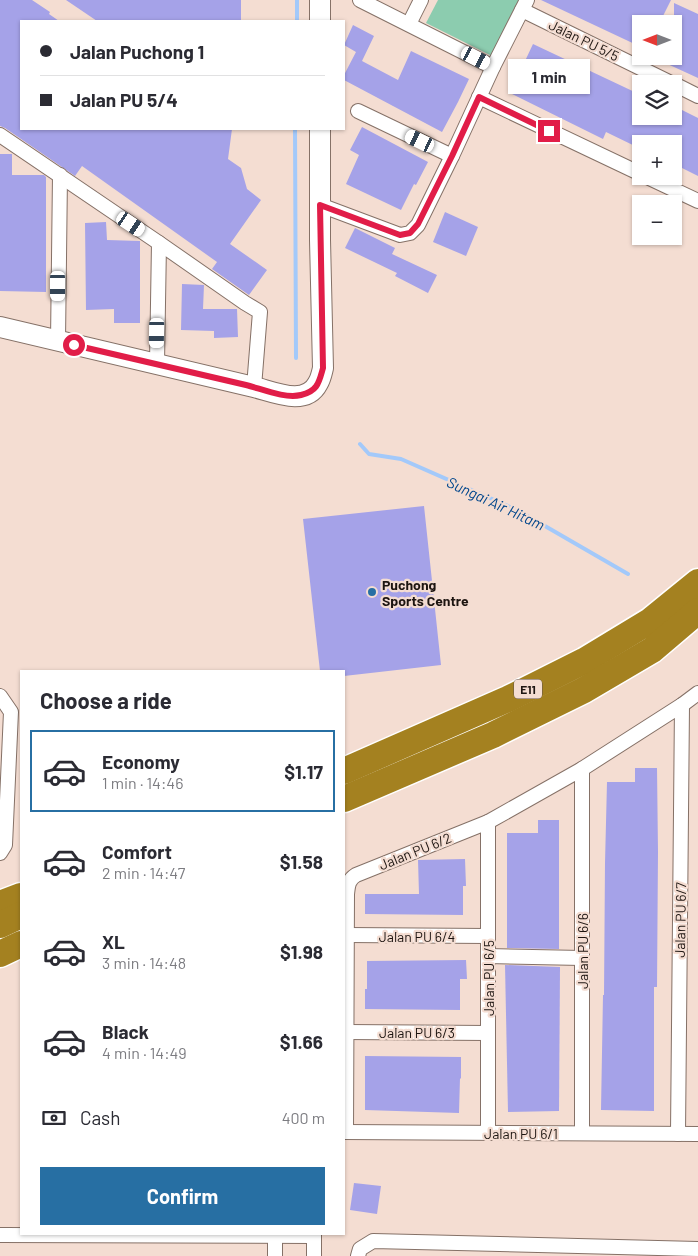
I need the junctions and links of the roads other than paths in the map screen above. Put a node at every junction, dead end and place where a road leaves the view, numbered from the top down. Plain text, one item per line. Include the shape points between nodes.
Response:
1 (320, 0) edge
2 (360, 0) edge
3 (421, 0) edge
4 (525, 5) edge
5 (320, 20) edge
6 (409, 24) junction
7 (493, 67) junction
8 (656, 75) edge
9 (682, 88) edge
10 (698, 96) edge
11 (479, 97) junction
12 (358, 111) dead end
13 (320, 130) edge
14 (0, 135) edge
15 (452, 156) junction
16 (632, 170) edge
17 (60, 175) junction
18 (664, 185) edge
19 (698, 201) edge
20 (320, 205) junction
21 (160, 243) junction
22 (0, 327) edge
23 (58, 341) junction
24 (156, 364) junction
25 (254, 387) junction
26 (698, 582) edge
27 (698, 611) edge
28 (686, 627) edge
29 (698, 693) edge
30 (0, 696) edge
31 (682, 705) junction
32 (582, 769) junction
33 (345, 771) edge
34 (345, 799) edge
35 (488, 822) junction
36 (1, 852) edge
37 (20, 896) edge
38 (0, 904) edge
39 (20, 915) edge
40 (0, 925) edge
41 (347, 935) junction
42 (488, 936) junction
43 (20, 944) edge
44 (0, 954) edge
45 (488, 956) junction
46 (582, 958) junction
47 (346, 1032) junction
48 (488, 1033) junction
49 (345, 1132) edge
50 (488, 1133) junction
51 (582, 1133) junction
52 (678, 1134) junction
53 (698, 1134) edge
54 (0, 1235) edge
55 (314, 1235) edge
56 (275, 1237) junction
57 (549, 1250) edge
58 (692, 1251) edge
59 (275, 1256) edge
60 (314, 1256) edge
61 (358, 1256) edge

1 - 5 street
2 - 6 street
3 - 6 street
4 - 7 street
4 - 8 street, Jalan PU 5/5
6 - 7 street
7 - 11 street
9 - 10 street, Jalan PU 5/5
11 - 15 street
11 - 16 street
12 - 15 street
13 - 20 street
14 - 17 street
15 - 20 street via 418,224 410,233 400,235
17 - 21 street
17 - 23 street
18 - 19 street
20 - 25 street via 323,368 319,382 312,391 300,396
21 - 24 street
21 - 25 street via 260,312
22 - 23 street
23 - 24 street
24 - 25 street
26 - 33 highway, E11 via 650,621 584,661 508,699
27 - 28 highway, E11
28 - 34 highway, E11 via 584,690 493,735
29 - 31 street, Jalan PU 6/2
30 - 36 street via 11,712 5,845
31 - 32 street, Jalan PU 6/2
31 - 52 street, Jalan PU 6/7
32 - 35 street, Jalan PU 6/2
32 - 46 street, Jalan PU 6/6
35 - 41 street, Jalan PU 6/2 via 352,877 348,887
35 - 42 street, Jalan PU 6/5
37 - 38 highway
39 - 40 highway
41 - 42 street, Jalan PU 6/4
41 - 47 street, Jalan PU 6/2
42 - 45 street, Jalan PU 6/5
43 - 44 highway
45 - 46 street
45 - 48 street, Jalan PU 6/5
46 - 51 street, Jalan PU 6/6
47 - 48 street, Jalan PU 6/3
47 - 49 street, Jalan PU 6/2
48 - 50 street, Jalan PU 6/5
49 - 50 street, Jalan PU 6/1
50 - 51 street, Jalan PU 6/1
51 - 52 street, Jalan PU 6/1
52 - 53 street, Jalan PU 6/1
54 - 56 street
55 - 56 street
55 - 60 street
56 - 59 street
57 - 58 street
57 - 61 street via 373,1240 360,1249

